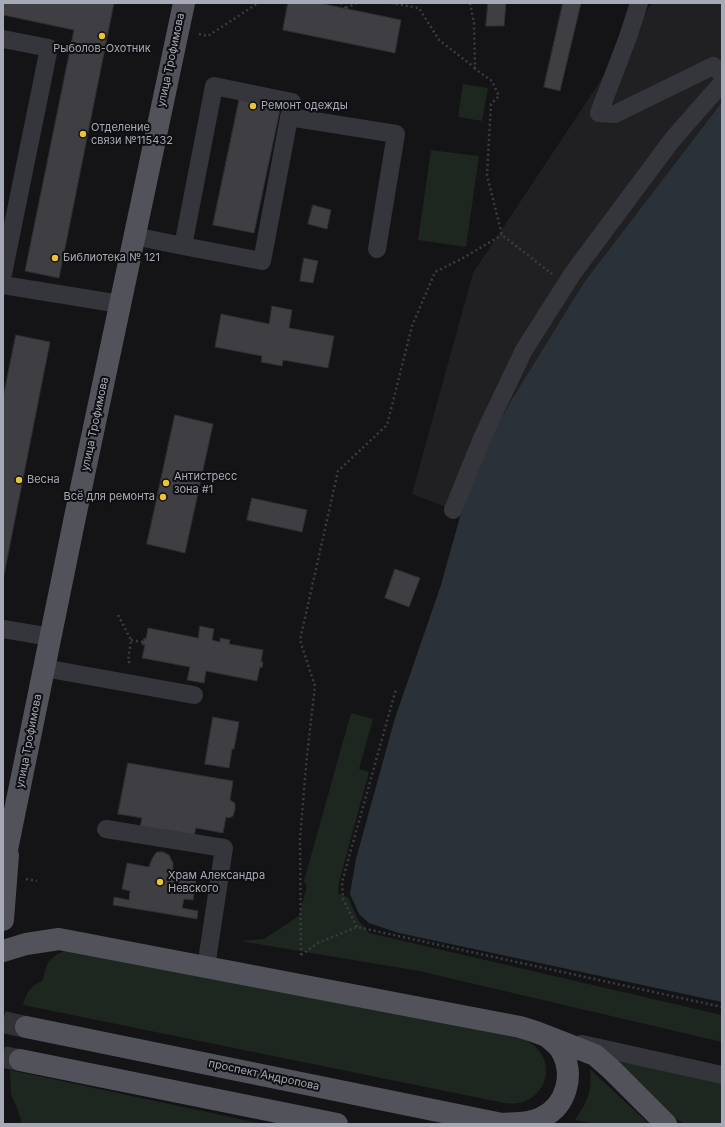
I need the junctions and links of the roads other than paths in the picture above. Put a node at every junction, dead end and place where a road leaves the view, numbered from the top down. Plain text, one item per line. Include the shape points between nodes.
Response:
1 (184, 3) edge
2 (639, 3) edge
3 (3, 39) edge
4 (722, 74) edge
5 (722, 83) edge
6 (289, 117) junction
7 (134, 236) junction
8 (183, 246) junction
9 (377, 249) dead end
10 (3, 274) edge
11 (3, 285) edge
12 (120, 304) junction
13 (453, 510) dead end
14 (3, 629) edge
15 (51, 637) junction
16 (44, 668) junction
17 (194, 695) dead end
18 (106, 829) dead end
19 (9, 846) junction
20 (3, 869) edge
21 (3, 920) edge
22 (3, 951) edge
23 (206, 967) junction
24 (26, 1027) tunnel mouth
25 (548, 1037) junction
26 (20, 1060) tunnel mouth
27 (722, 1075) edge
28 (337, 1124) edge
29 (502, 1124) edge
30 (666, 1124) edge

1 - 7 main road, улица Трофимова
2 - 4 street via 599,113 615,114 713,66
3 - 10 street via 49,48
5 - 13 street via 672,140 565,284 524,350 483,436
6 - 8 street via 262,261
6 - 8 street via 292,102 214,86
6 - 9 street via 396,134
7 - 8 street
7 - 12 main road, улица Трофимова
11 - 12 street
12 - 15 main road, улица Трофимова
14 - 15 street
15 - 16 main road, улица Трофимова
16 - 17 street
16 - 19 main road, улица Трофимова
18 - 23 street via 224,848
19 - 20 main road, улица Трофимова
19 - 21 main road, улица Трофимова
22 - 23 main road via 26,944 60,939
23 - 25 main road via 520,1027
24 - 29 main road, проспект Андропова
25 - 27 street
25 - 29 main road, проспект Андропова via 561,1048 568,1066 563,1099 554,1111 540,1119
25 - 30 main road via 595,1055
26 - 28 main road

